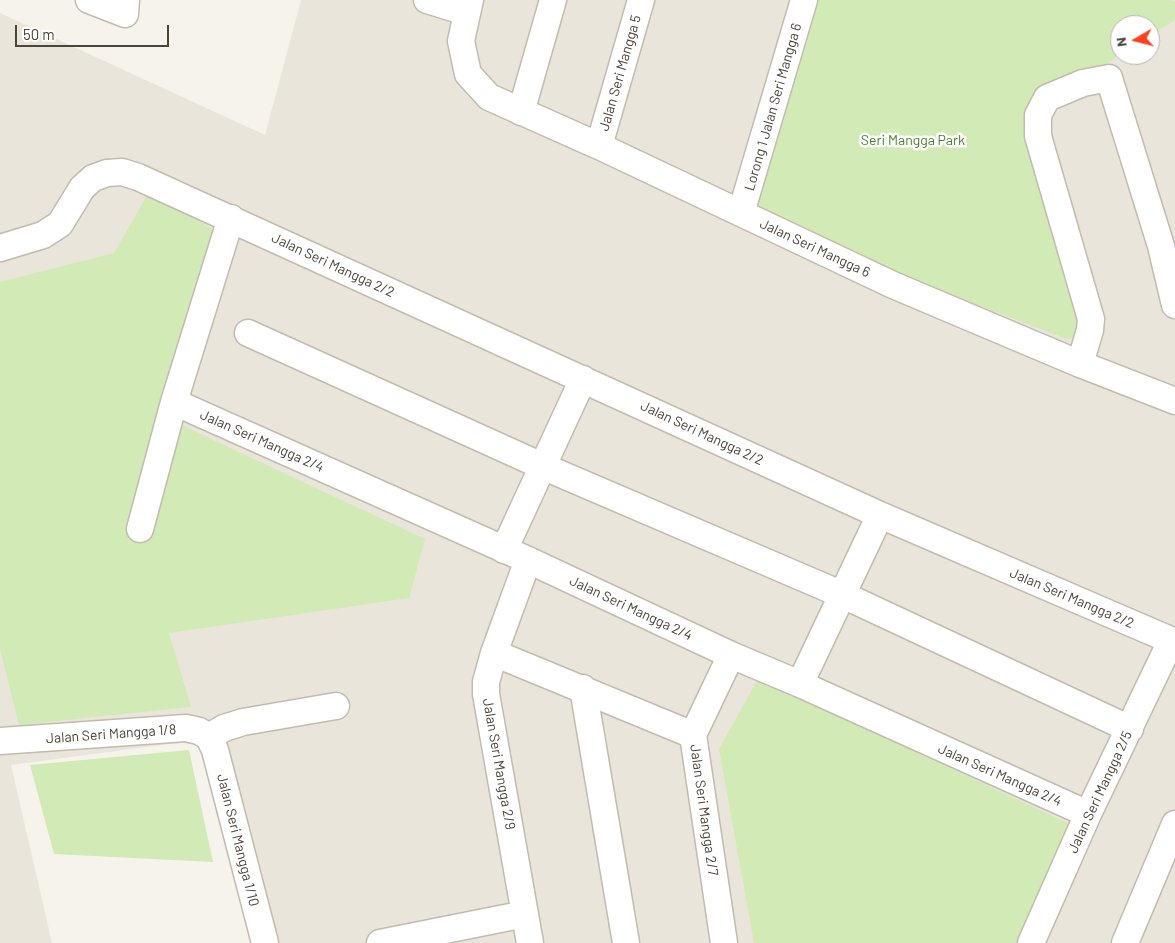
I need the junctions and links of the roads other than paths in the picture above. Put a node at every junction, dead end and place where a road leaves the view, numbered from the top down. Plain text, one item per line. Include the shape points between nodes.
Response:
1 (88, 0) edge
2 (126, 0) edge
3 (427, 0) edge
4 (553, 0) edge
5 (642, 0) edge
6 (804, 0) edge
7 (468, 6) edge
8 (521, 112) junction
9 (598, 146) junction
10 (741, 213) junction
11 (231, 218) junction
12 (0, 248) edge
13 (1175, 305) edge
14 (248, 333) dead end
15 (1080, 364) junction
16 (583, 379) junction
17 (1175, 401) edge
18 (174, 402) junction
19 (542, 466) junction
20 (880, 515) junction
21 (140, 529) dead end
22 (504, 550) junction
23 (528, 560) junction
24 (843, 595) junction
25 (1173, 642) edge
26 (494, 653) junction
27 (731, 655) junction
28 (800, 684) junction
29 (583, 688) junction
30 (336, 706) dead end
31 (1130, 729) junction
32 (693, 735) junction
33 (209, 737) junction
34 (0, 741) edge
35 (1088, 814) junction
36 (1175, 824) edge
37 (525, 914) junction
38 (265, 943) edge
39 (380, 943) edge
40 (530, 943) edge
41 (626, 943) edge
42 (724, 943) edge
43 (1031, 943) edge
44 (1125, 943) edge

1 - 2 street via 126,14
3 - 7 street
4 - 8 street
5 - 9 street, Jalan Seri Mangga 5
6 - 10 street, Lorong 1 Jalan Seri Mangga 6
7 - 8 street, Jalan Seri Mangga 6 via 461,41 468,74 489,97
8 - 9 street, Jalan Seri Mangga 6
9 - 10 street, Jalan Seri Mangga 6
10 - 15 street, Jalan Seri Mangga 6 via 894,285
11 - 12 street, Jalan Seri Mangga 2/2 via 138,176 107,172 82,188 60,224 43,235
11 - 16 street, Jalan Seri Mangga 2/2
11 - 18 street
13 - 15 street via 1161,246 1109,78 1083,83 1047,98 1038,114 1038,136 1091,319
14 - 19 street
15 - 17 street, Jalan Seri Mangga 6
16 - 19 street
16 - 20 street, Jalan Seri Mangga 2/2
18 - 21 street
18 - 22 street, Jalan Seri Mangga 2/4
19 - 22 street
19 - 24 street
20 - 24 street
20 - 25 street, Jalan Seri Mangga 2/2
22 - 23 street, Jalan Seri Mangga 2/4
23 - 26 street, Jalan Seri Mangga 2/9
23 - 27 street, Jalan Seri Mangga 2/4
24 - 28 street
24 - 31 street
25 - 31 street, Jalan Seri Mangga 2/5
26 - 29 street
26 - 37 street, Jalan Seri Mangga 2/9 via 486,694
27 - 28 street, Jalan Seri Mangga 2/4
27 - 32 street, Jalan Seri Mangga 2/7
28 - 35 street, Jalan Seri Mangga 2/4
29 - 32 street
29 - 41 street
30 - 33 street via 243,722
31 - 35 street, Jalan Seri Mangga 2/5
32 - 42 street, Jalan Seri Mangga 2/7
33 - 34 street, Jalan Seri Mangga 1/8 via 186,728
33 - 38 street, Jalan Seri Mangga 1/10 via 216,750
35 - 43 street, Jalan Seri Mangga 2/5
36 - 44 street
37 - 39 street
37 - 40 street, Jalan Seri Mangga 2/9

